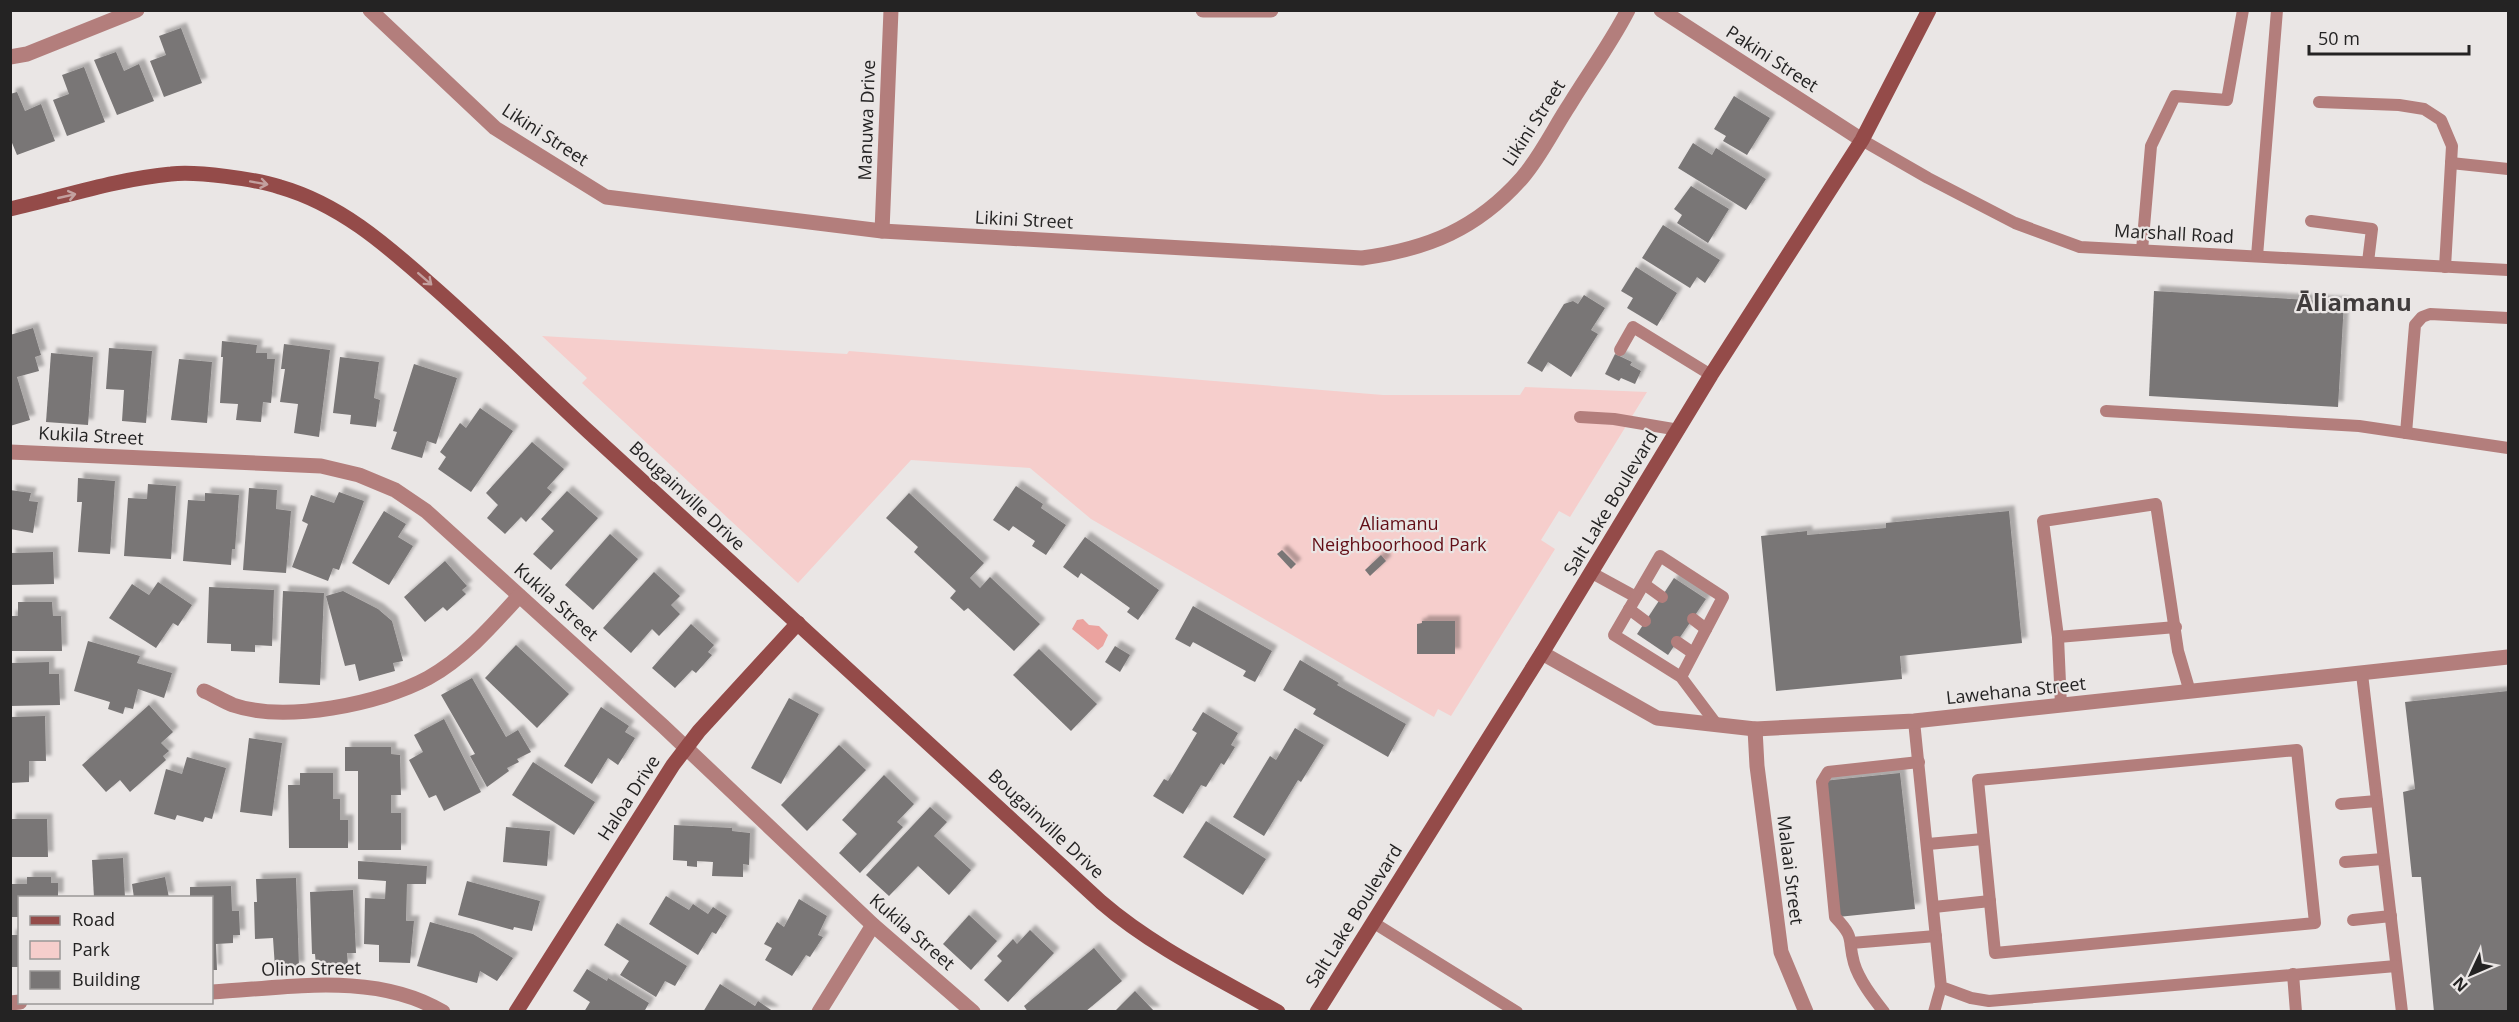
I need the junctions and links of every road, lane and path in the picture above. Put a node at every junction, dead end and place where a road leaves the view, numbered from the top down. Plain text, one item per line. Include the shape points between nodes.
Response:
1 (137, 10) edge
2 (370, 10) edge
3 (891, 10) edge
4 (1203, 10) edge
5 (1271, 10) edge
6 (1628, 10) edge
7 (1661, 10) edge
8 (1929, 10) edge
9 (2243, 10) edge
10 (2277, 10) edge
11 (10, 57) edge
12 (2319, 102) dead end
13 (1862, 140) junction
14 (2451, 163) junction
15 (2508, 169) edge
16 (10, 209) edge
17 (2311, 221) dead end
18 (882, 231) junction
19 (2142, 250) junction
20 (2257, 256) junction
21 (2368, 262) junction
22 (2445, 267) junction
23 (2508, 270) edge
24 (2508, 318) edge
25 (1620, 350) dead end
26 (1711, 375) junction
27 (2106, 411) dead end
28 (1580, 417) dead end
29 (1679, 430) junction
30 (2406, 433) junction
31 (2508, 448) edge
32 (10, 452) edge
33 (1592, 573) junction
34 (1644, 584) junction
35 (519, 596) junction
36 (1636, 597) junction
37 (1662, 597) dead end
38 (1629, 609) junction
39 (1693, 619) dead end
40 (1645, 621) dead end
41 (798, 623) junction
42 (2176, 627) junction
43 (1706, 628) junction
44 (2058, 637) junction
45 (1677, 642) dead end
46 (1542, 653) junction
47 (1693, 653) junction
48 (2508, 657) edge
49 (2362, 674) junction
50 (1681, 677) junction
51 (204, 691) dead end
52 (2190, 692) junction
53 (2061, 706) junction
54 (1914, 721) junction
55 (1718, 725) junction
56 (1755, 729) junction
57 (687, 748) junction
58 (1919, 762) junction
59 (2377, 801) junction
60 (2341, 804) dead end
61 (1983, 838) junction
62 (1928, 844) junction
63 (2384, 859) junction
64 (2345, 862) dead end
65 (1990, 901) junction
66 (1934, 907) junction
67 (2391, 916) junction
68 (2353, 920) dead end
69 (1374, 923) junction
70 (873, 925) junction
71 (1936, 936) junction
72 (1851, 943) junction
73 (2396, 966) junction
74 (2292, 974) junction
75 (1941, 987) junction
76 (213, 992) edge
77 (443, 1011) edge
78 (516, 1011) edge
79 (819, 1011) edge
80 (973, 1011) edge
81 (1278, 1011) edge
82 (1317, 1011) edge
83 (1517, 1011) edge
84 (1806, 1011) edge
85 (1884, 1011) edge
86 (1935, 1011) edge
87 (2296, 1011) edge
88 (2402, 1011) edge

1 - 11 street via 27,54
2 - 18 street, Likini Street via 495,128 606,197
3 - 18 street, Manuwa Drive
4 - 5 street
6 - 18 street, Likini Street via 1523,177 1470,223 1433,243 1407,251 1362,258
7 - 13 street, Pakini Street
8 - 13 street, Salt Lake Boulevard
9 - 19 lane via 2227,100 2175,96 2151,146
10 - 20 lane
12 - 14 lane via 2424,109 2441,120 2452,146
13 - 19 lane, Marshall Road via 2014,223 2080,247
13 - 26 street, Salt Lake Boulevard
14 - 15 lane
14 - 22 lane
16 -> 41 street, Bougainville Drive via 175,173 236,178 279,186 315,199 350,218 392,250 464,313
17 - 21 lane via 2372,229
19 - 20 lane, Marshall Road
20 - 21 lane, Marshall Road
21 - 22 lane, Marshall Road
22 - 23 lane, Marshall Road
24 - 30 lane via 2430,314 2421,317 2415,325
25 - 26 lane via 1633,327
26 - 29 street, Salt Lake Boulevard
27 - 30 lane via 2359,426
28 - 29 lane
29 - 33 street, Salt Lake Boulevard
30 - 31 lane
32 - 35 street, Kukila Street via 321,466 359,475 395,489 426,511
33 - 36 lane
33 - 46 street, Salt Lake Boulevard
34 - 36 lane
34 - 37 lane
34 - 43 lane via 1660,556 1723,597
35 - 51 street via 491,627 428,678 365,702 296,712 264,711 234,705
35 - 57 street, Kukila Street
36 - 38 lane
38 - 40 lane
38 - 50 lane via 1614,635
39 - 43 lane
41 - 57 street, Haloa Drive
41 - 81 street, Bougainville Drive via 1125,923
42 - 44 lane
42 - 44 lane via 2156,504 2043,521
42 - 52 lane via 2178,651
43 - 47 lane
44 - 53 lane
45 - 47 lane
46 - 55 street, Lawehana Street via 1657,718
46 - 69 street, Salt Lake Boulevard
47 - 50 lane
48 - 49 street, Lawehana Street
49 - 52 street, Lawehana Street
49 - 59 lane
50 - 55 lane
52 - 53 street, Lawehana Street
53 - 54 street, Lawehana Street
54 - 56 street, Lawehana Street
54 - 58 lane
55 - 56 street, Lawehana Street
56 - 84 street, Malaai Street via 1781,952
57 - 70 street, Kukila Street
57 - 78 street, Haloa Drive
58 - 62 lane
58 - 72 lane via 1828,772 1822,782 1835,917 1850,932
59 - 60 lane
59 - 63 lane
61 - 62 lane
61 - 65 lane
61 - 65 lane via 1978,780 2297,750 2315,923 1995,953
62 - 66 lane
63 - 64 lane
63 - 67 lane
65 - 66 lane
66 - 71 lane
67 - 68 lane
67 - 73 lane
69 - 82 street, Salt Lake Boulevard
69 - 83 lane
70 - 79 street
70 - 80 street, Kukila Street
71 - 72 lane
71 - 75 lane
72 - 85 lane via 1854,964
73 - 74 lane
73 - 88 lane
74 - 75 lane via 1989,1001
74 - 87 lane
75 - 86 lane
76 - 77 street, Olino Street via 357,987 409,994

